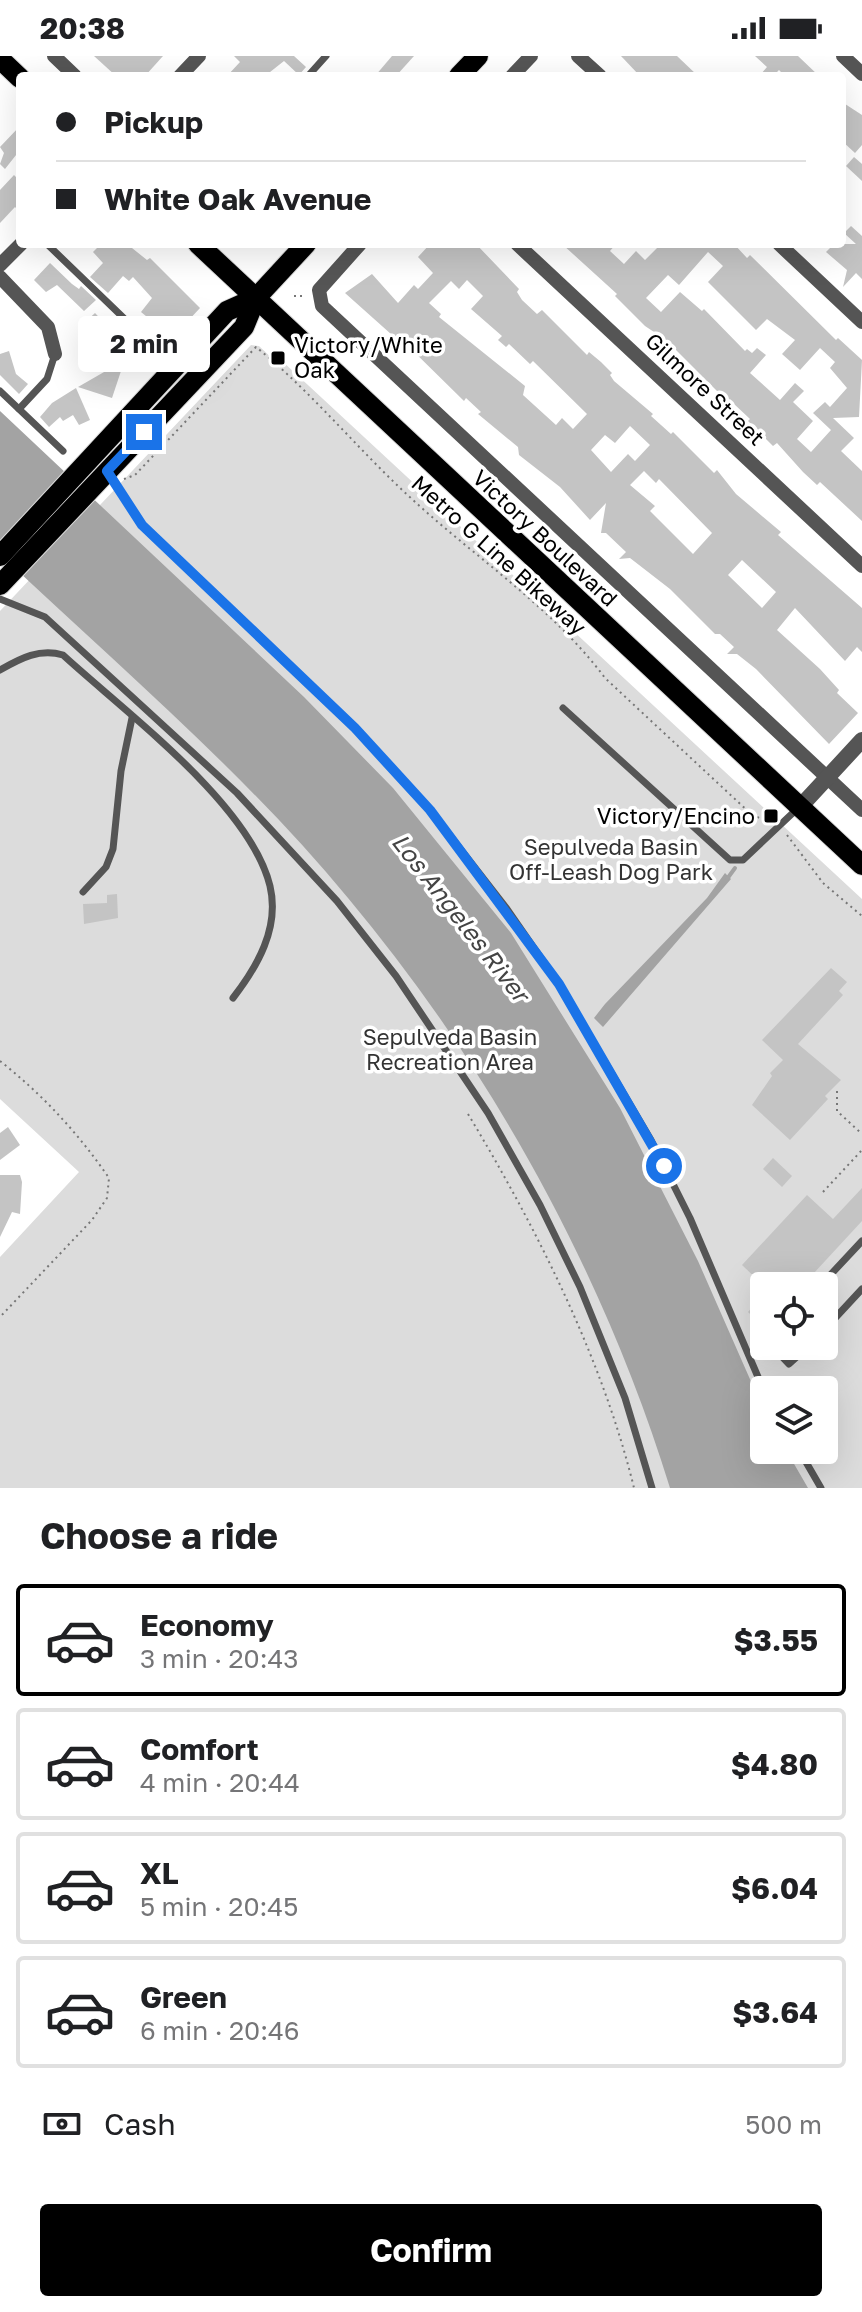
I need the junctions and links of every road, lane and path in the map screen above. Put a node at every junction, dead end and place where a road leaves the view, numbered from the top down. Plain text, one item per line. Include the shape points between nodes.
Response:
1 (54, 56) edge
2 (199, 56) edge
3 (326, 56) edge
4 (478, 56) edge
5 (531, 56) edge
6 (578, 56) edge
7 (843, 56) edge
8 (0, 59) edge
9 (71, 72) edge
10 (184, 72) edge
11 (312, 72) edge
12 (463, 72) edge
13 (516, 72) edge
14 (596, 72) edge
15 (16, 74) edge
16 (862, 74) edge
17 (17, 248) edge
18 (51, 248) edge
19 (202, 248) edge
20 (302, 248) edge
21 (356, 248) edge
22 (521, 248) edge
23 (783, 248) edge
24 (0, 265) edge
25 (0, 277) edge
26 (256, 298) junction
27 (862, 322) edge
28 (132, 326) dead end
29 (55, 354) joint
30 (0, 391) edge
31 (19, 409) junction
32 (63, 451) dead end
33 (103, 473) junction
34 (0, 556) edge
35 (862, 566) edge
36 (1, 589) edge
37 (0, 670) edge
38 (563, 708) dead end
39 (132, 718) junction
40 (862, 740) edge
41 (827, 778) junction
42 (800, 807) junction
43 (862, 810) edge
44 (779, 828) junction
45 (862, 865) edge
46 (83, 892) dead end
47 (862, 916) edge
48 (233, 998) dead end
49 (0, 1061) edge
50 (837, 1091) dead end
51 (468, 1114) dead end
52 (862, 1134) edge
53 (862, 1150) edge
54 (823, 1192) dead end
55 (862, 1241) edge
56 (833, 1272) edge
57 (862, 1289) edge
58 (838, 1315) edge
59 (0, 1317) edge
60 (758, 1376) edge
61 (807, 1464) edge
62 (634, 1488) edge
63 (652, 1488) edge
64 (821, 1488) edge

1 - 9 street
2 - 10 street
3 - 11 lane
4 - 12 main road
5 - 13 street
6 - 14 street
7 - 16 street
8 - 15 main road
17 - 24 street
18 - 28 lane
19 - 26 main road, Victory Boulevard
20 - 26 main road
21 - 41 street, Victory Boulevard via 322,286 317,296 322,306
22 - 35 street, Gilmore Street
23 - 27 street
25 - 29 street via 43,320
26 - 33 main road via 244,327
26 - 42 main road, Victory Boulevard
29 - 31 lane via 47,379
30 - 31 lane
31 - 32 lane
33 - 34 main road
33 - 36 main road
33 - 44 path, Metro G Line Bikeway via 135,475 258,347 386,476 494,567 751,814
33 - 60 lane via 142,525 355,728 430,810 507,909 559,984 651,1140
36 - 63 lane via 45,617 237,793 337,901 396,976 488,1113 540,1205 625,1398
37 - 39 lane via 35,653 63,655
38 - 44 lane via 725,858 743,860
39 - 46 lane via 113,849 106,867
39 - 48 lane via 228,810 257,852 270,888 270,929 262,957
40 - 41 street
41 - 42 street
41 - 43 street, Victory Boulevard
42 - 44 lane
42 - 45 main road, Victory Boulevard
44 - 47 path, Metro G Line Bikeway via 823,883
49 - 59 path via 36,1089 109,1178 107,1198 92,1220
50 - 52 path via 837,1111
51 - 62 path via 553,1269 623,1441
53 - 54 path
55 - 56 lane
57 - 58 lane
61 - 64 lane

